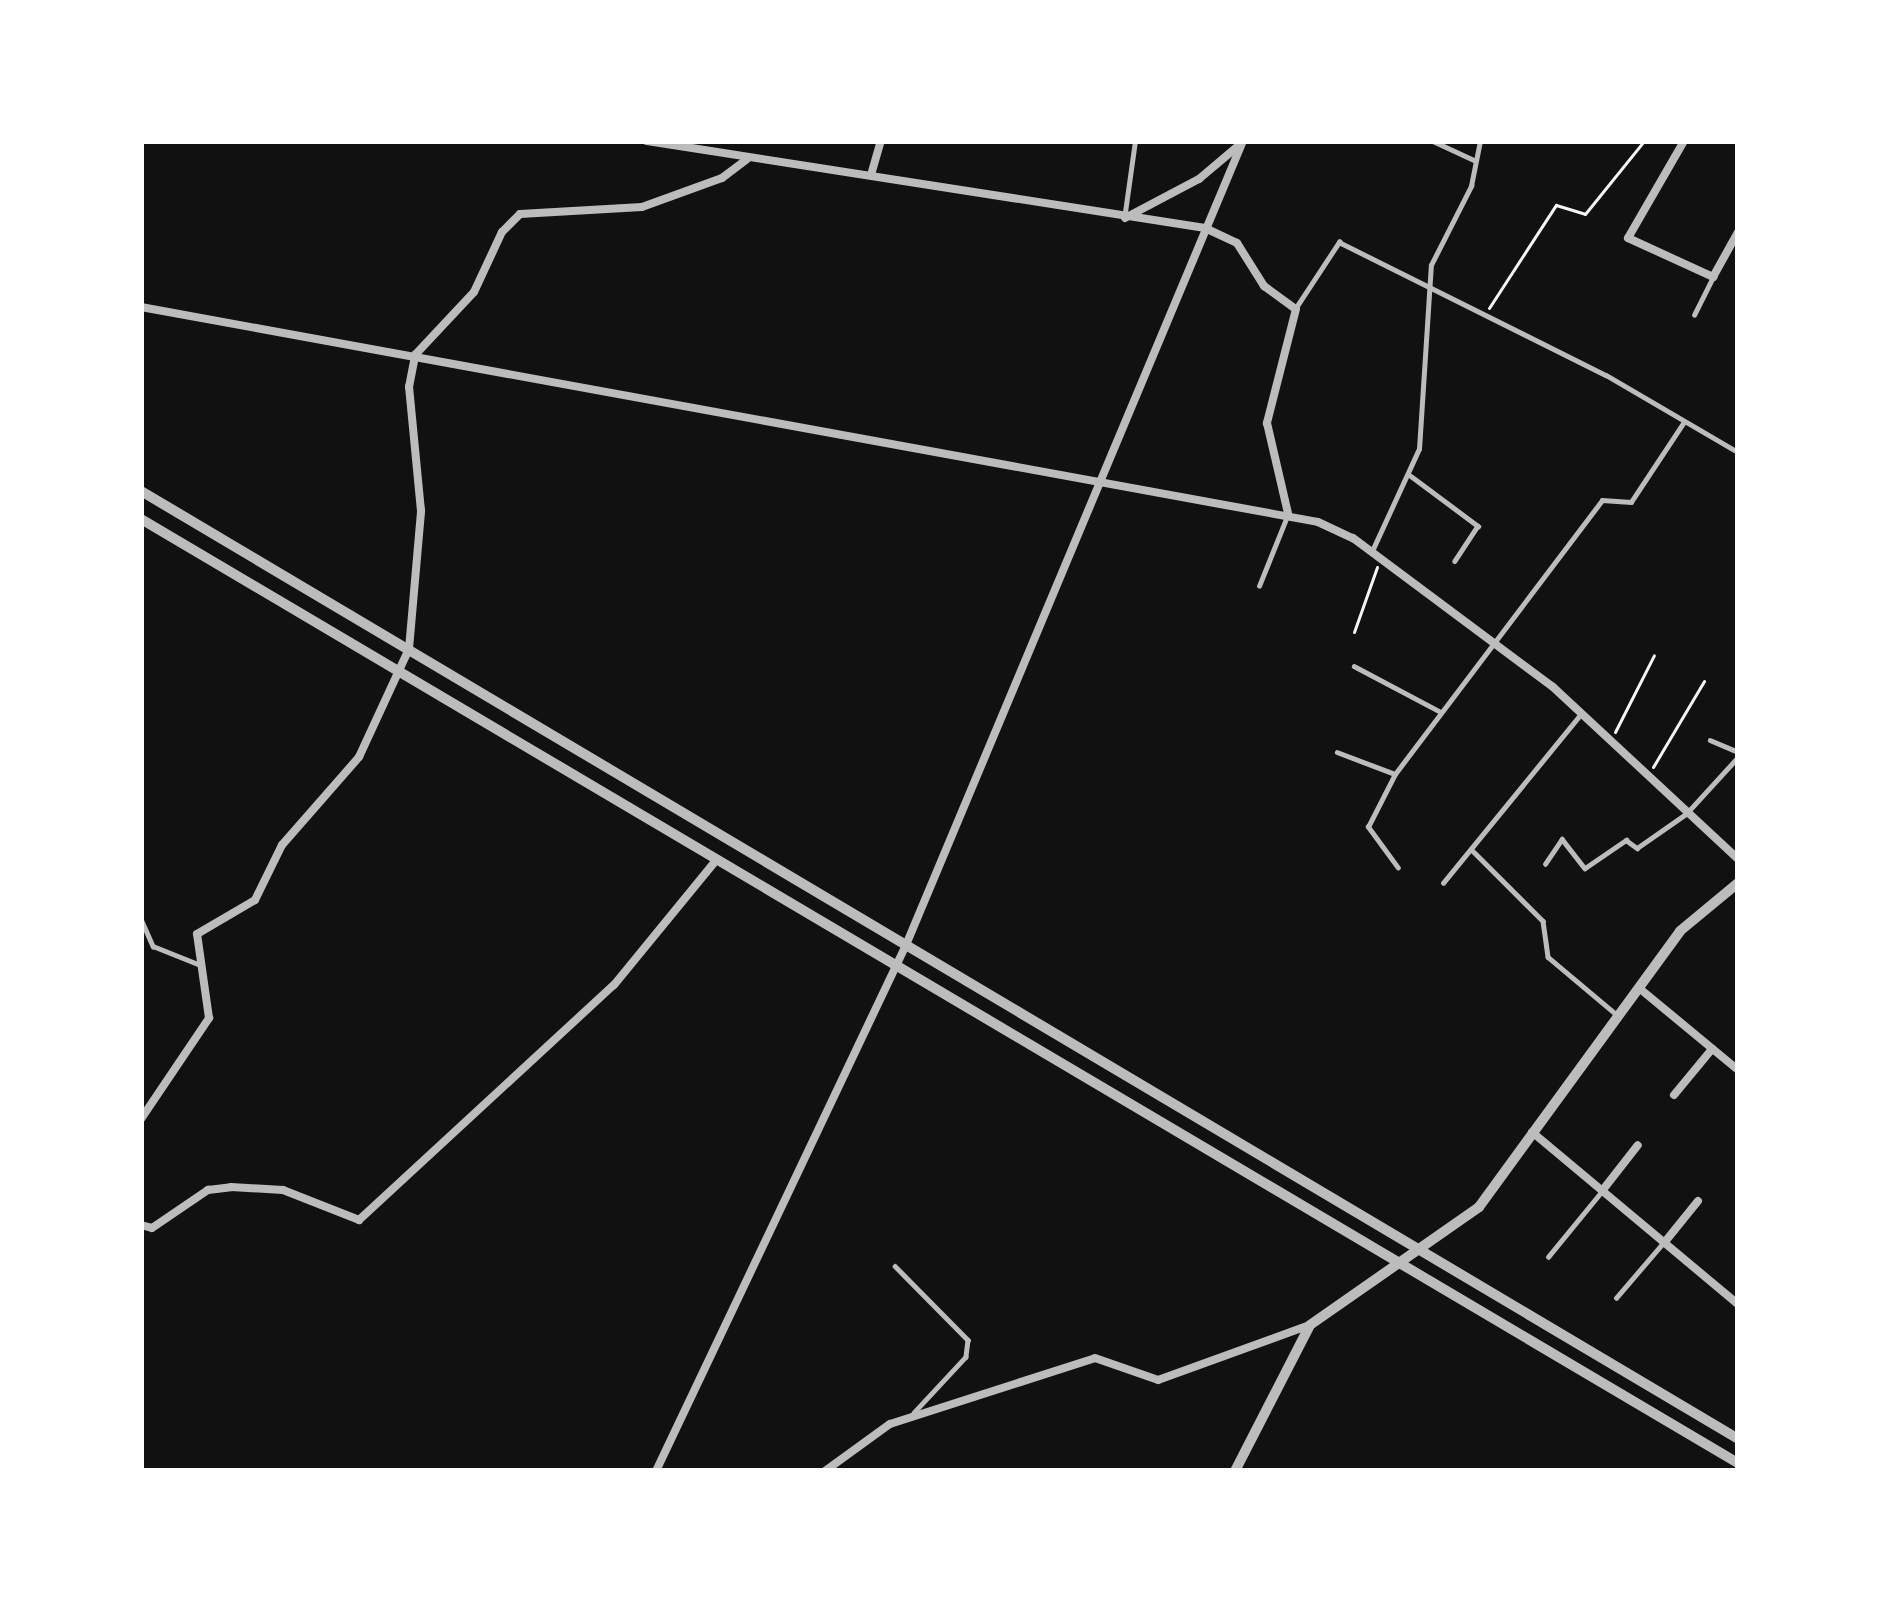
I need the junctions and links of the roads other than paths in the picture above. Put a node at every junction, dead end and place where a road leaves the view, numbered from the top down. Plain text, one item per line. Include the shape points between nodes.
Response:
1 (647, 141) edge
2 (748, 141) edge
3 (881, 141) edge
4 (1135, 141) edge
5 (1243, 141) edge
6 (1433, 141) edge
7 (1480, 141) edge
8 (1684, 141) edge
9 (747, 159) junction
10 (1476, 161) junction
11 (871, 176) junction
12 (1125, 218) junction
13 (1205, 228) junction
14 (1738, 232) edge
15 (1713, 277) junction
16 (1427, 288) junction
17 (141, 307) edge
18 (1296, 309) junction
19 (1694, 314) dead end
20 (415, 355) junction
21 (1684, 422) junction
22 (1738, 452) edge
23 (1411, 476) junction
24 (1102, 478) junction
25 (141, 491) edge
26 (1288, 513) junction
27 (141, 519) edge
28 (1372, 551) junction
29 (1455, 560) dead end
30 (1259, 586) dead end
31 (1496, 642) junction
32 (409, 649) junction
33 (1354, 666) dead end
34 (399, 670) junction
35 (1442, 712) junction
36 (1581, 714) junction
37 (1710, 740) dead end
38 (1337, 752) dead end
39 (1738, 754) edge
40 (1395, 774) junction
41 (1686, 814) junction
42 (1473, 851) junction
43 (718, 858) junction
44 (1738, 859) edge
45 (1545, 864) dead end
46 (1397, 868) dead end
47 (1443, 883) dead end
48 (1738, 883) edge
49 (141, 919) edge
50 (906, 945) junction
51 (198, 964) junction
52 (895, 968) junction
53 (1638, 987) junction
54 (1618, 1015) junction
55 (1712, 1049) junction
56 (1738, 1070) edge
57 (1674, 1095) dead end
58 (141, 1118) edge
59 (1532, 1132) junction
60 (1638, 1145) dead end
61 (1602, 1191) junction
62 (1698, 1201) dead end
63 (141, 1225) edge
64 (1664, 1243) junction
65 (1421, 1252) junction
66 (1548, 1257) dead end
67 (1404, 1265) junction
68 (895, 1266) dead end
69 (1616, 1298) dead end
70 (1738, 1304) edge
71 (1310, 1325) junction
72 (910, 1417) junction
73 (1738, 1439) edge
74 (1738, 1463) edge
75 (656, 1471) edge
76 (825, 1471) edge
77 (1235, 1471) edge

1 - 9 street
2 - 9 lane
3 - 11 street
4 - 12 lane
5 - 12 street via 1199,179
5 - 13 street
6 - 10 lane
7 - 10 lane
8 - 15 street via 1628,238
9 - 11 street
9 - 20 street via 722,178 642,207 520,214 502,232 474,292
10 - 16 lane
11 - 12 street
12 - 13 street
13 - 18 street via 1237,243 1264,286
13 - 24 street
14 - 15 street
15 - 19 lane
16 - 18 lane via 1339,242
16 - 21 lane
16 - 23 lane via 1424,406
17 - 20 street
18 - 26 street via 1267,422
20 - 24 street
20 - 32 street via 409,387 421,511
21 - 22 lane
21 - 31 lane via 1631,502 1602,500
23 - 28 lane
23 - 29 lane via 1478,526
24 - 26 street
24 - 50 street
25 - 32 street
26 - 28 street
26 - 30 lane
27 - 34 street
28 - 31 street
31 - 35 lane
31 - 36 street
32 - 34 street
32 - 50 street
33 - 35 lane
34 - 43 street
34 - 51 street via 359,757 282,845 255,900 197,934
35 - 40 lane
36 - 41 street
36 - 42 lane via 1528,771
37 - 39 lane
38 - 40 lane
39 - 41 lane
40 - 46 lane via 1368,827
41 - 44 street
41 - 45 lane via 1637,848 1626,840 1586,868 1562,839
42 - 47 lane
42 - 54 lane via 1543,921 1548,957
43 - 52 street
43 - 63 street via 614,985 359,1220 283,1190 231,1187 208,1190 152,1228
48 - 53 street via 1692,917
49 - 51 lane via 153,946
50 - 52 street
50 - 65 street
51 - 58 street via 209,1018
52 - 67 street
52 - 75 street
53 - 54 street
53 - 55 street
54 - 59 street
55 - 56 street
55 - 57 street
59 - 61 street
59 - 65 street via 1479,1207
60 - 61 street
61 - 64 street
61 - 66 lane
62 - 64 street
64 - 69 lane
64 - 70 street
65 - 67 street
65 - 73 street
67 - 71 street
67 - 74 street
68 - 72 lane via 968,1340 966,1357
71 - 72 street via 1158,1380 1095,1358
71 - 77 street
72 - 76 street via 866,1435

